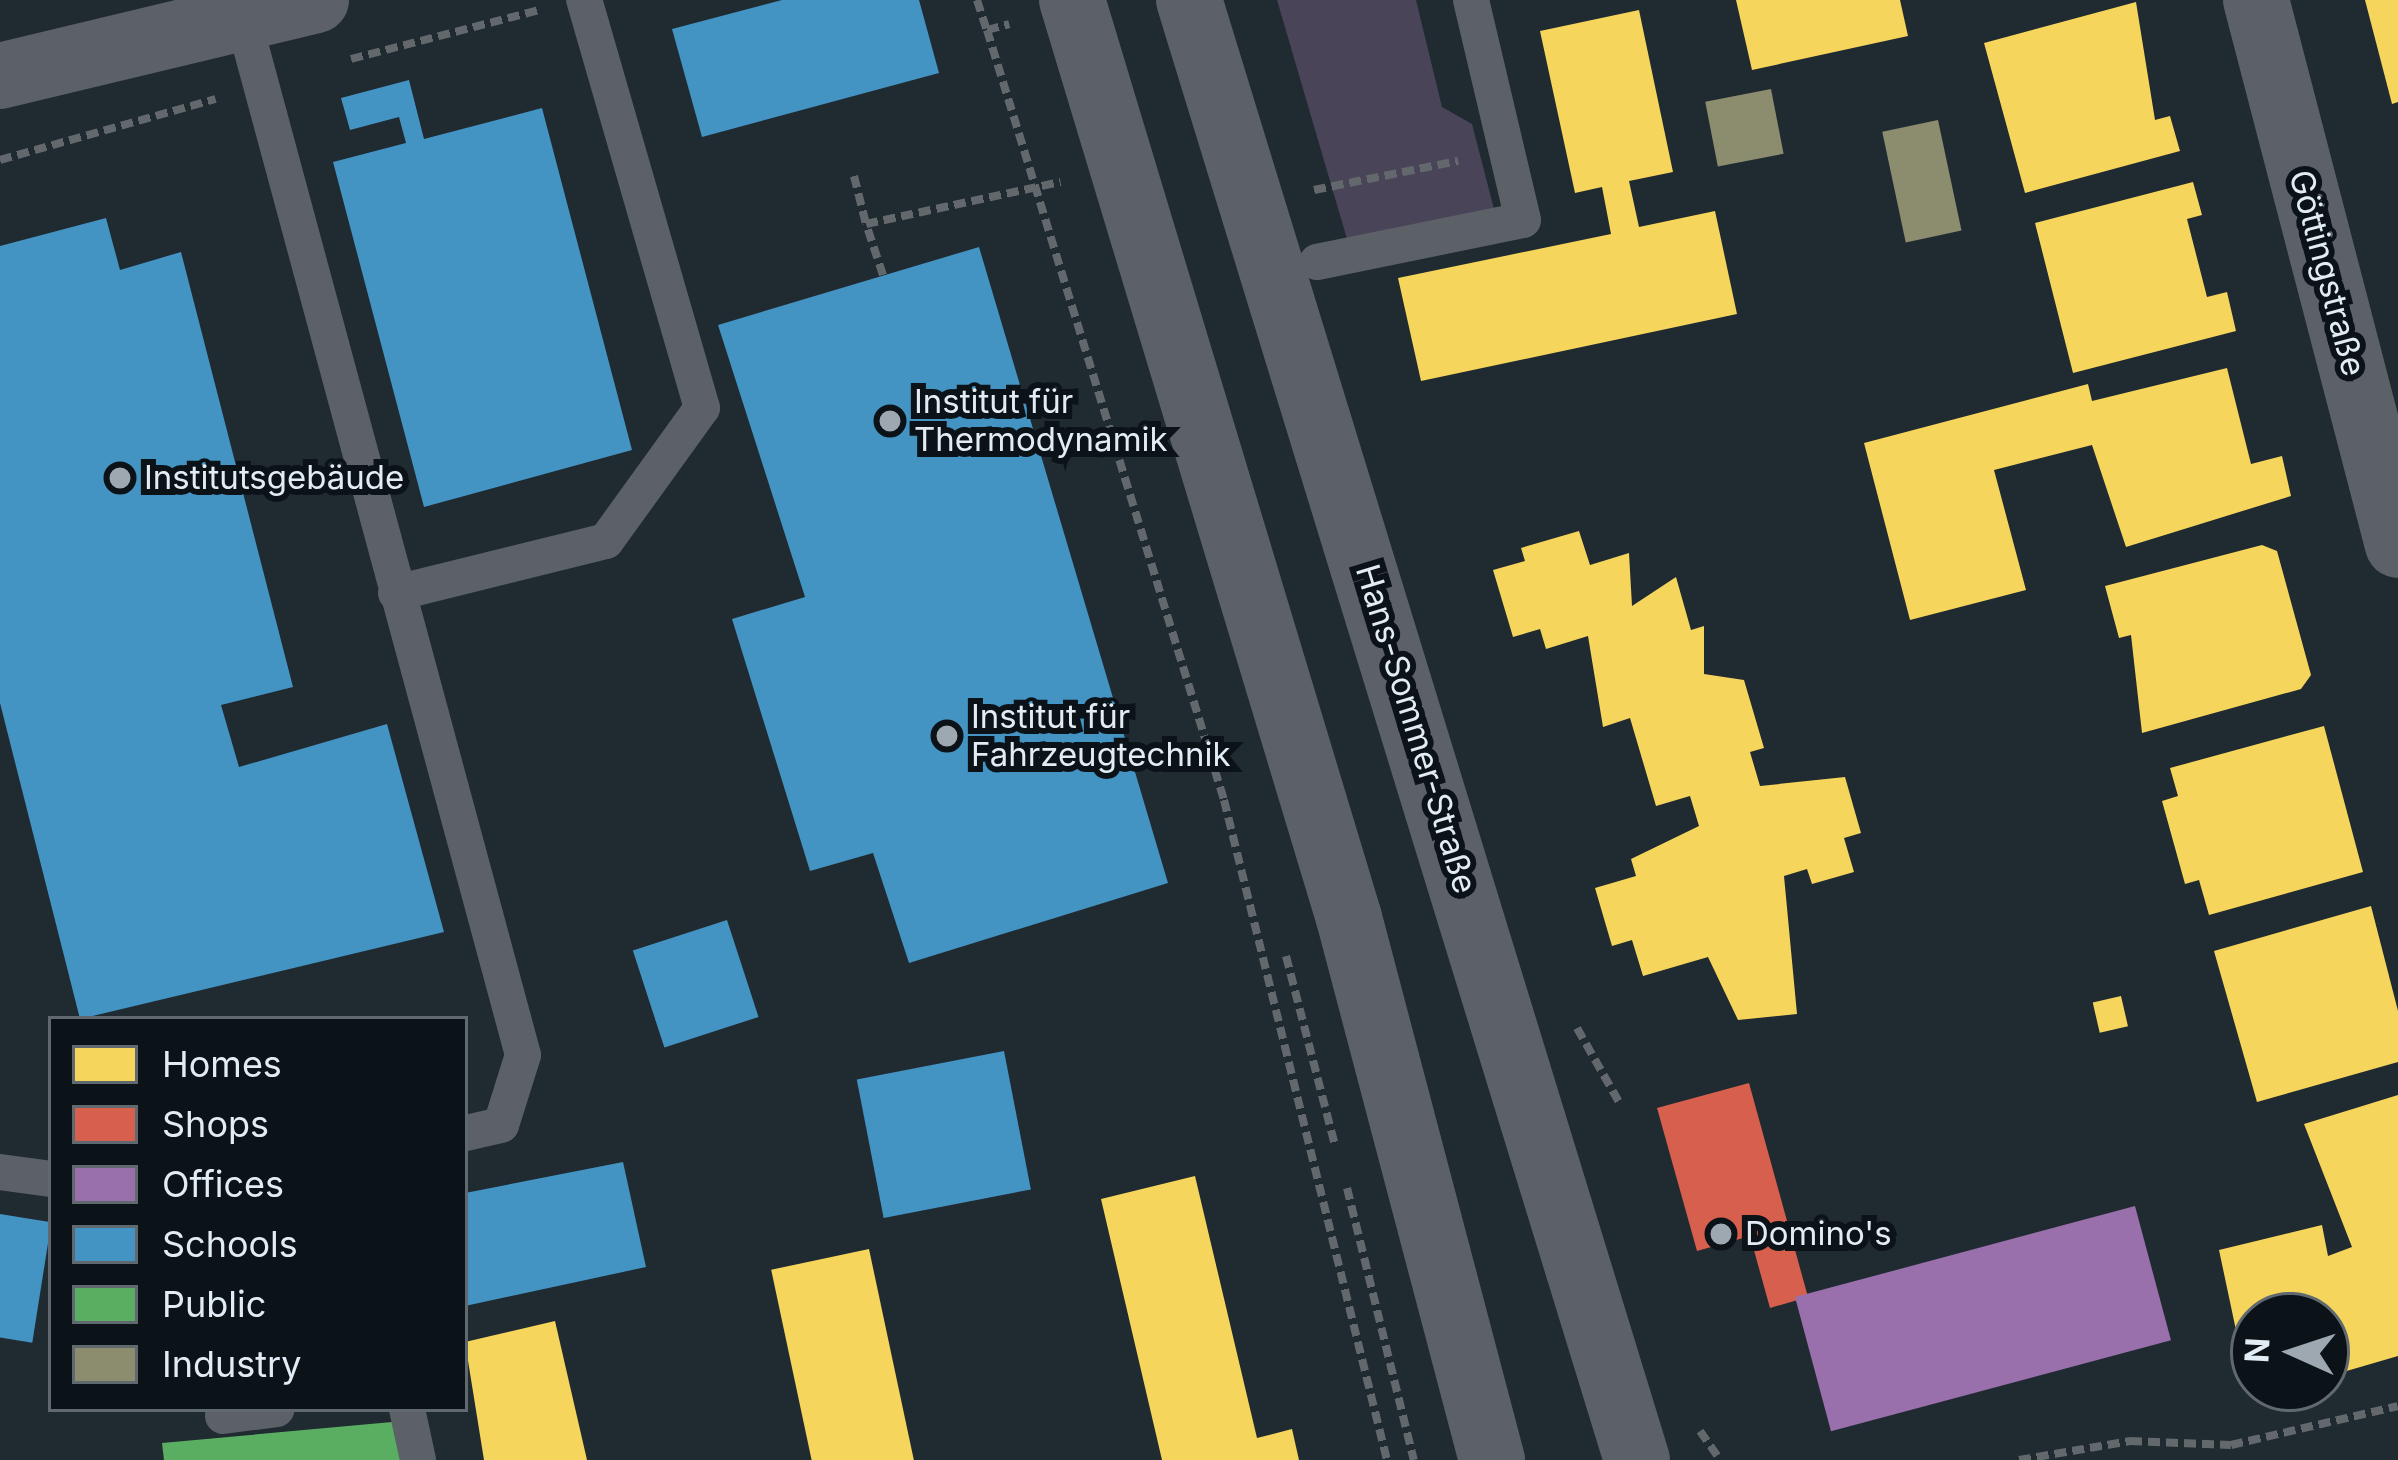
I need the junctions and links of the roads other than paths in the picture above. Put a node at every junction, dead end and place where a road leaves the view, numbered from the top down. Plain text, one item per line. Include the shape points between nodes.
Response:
1 (1072, 0) edge
2 (1189, 0) edge
3 (1471, 0) edge
4 (2256, 0) edge
5 (568, 3) edge
6 (282, 6) edge
7 (0, 76) edge
8 (1317, 262) dead end
9 (2398, 545) edge
10 (397, 593) junction
11 (468, 1132) edge
12 (0, 1172) edge
13 (48, 1179) edge
14 (254, 1412) edge
15 (408, 1412) edge
16 (223, 1416) dead end
17 (418, 1460) edge
18 (1492, 1460) edge
19 (1637, 1460) edge

1 - 18 main road via 1349,918
2 - 19 main road, Hans-Sommer-Straße
3 - 8 lane via 1523,220
4 - 9 street, Göttingstraße
5 - 10 lane via 702,408 606,541
6 - 7 street
6 - 10 lane via 260,83
10 - 11 lane via 524,1055 501,1125
12 - 13 lane
14 - 16 lane
15 - 17 lane

